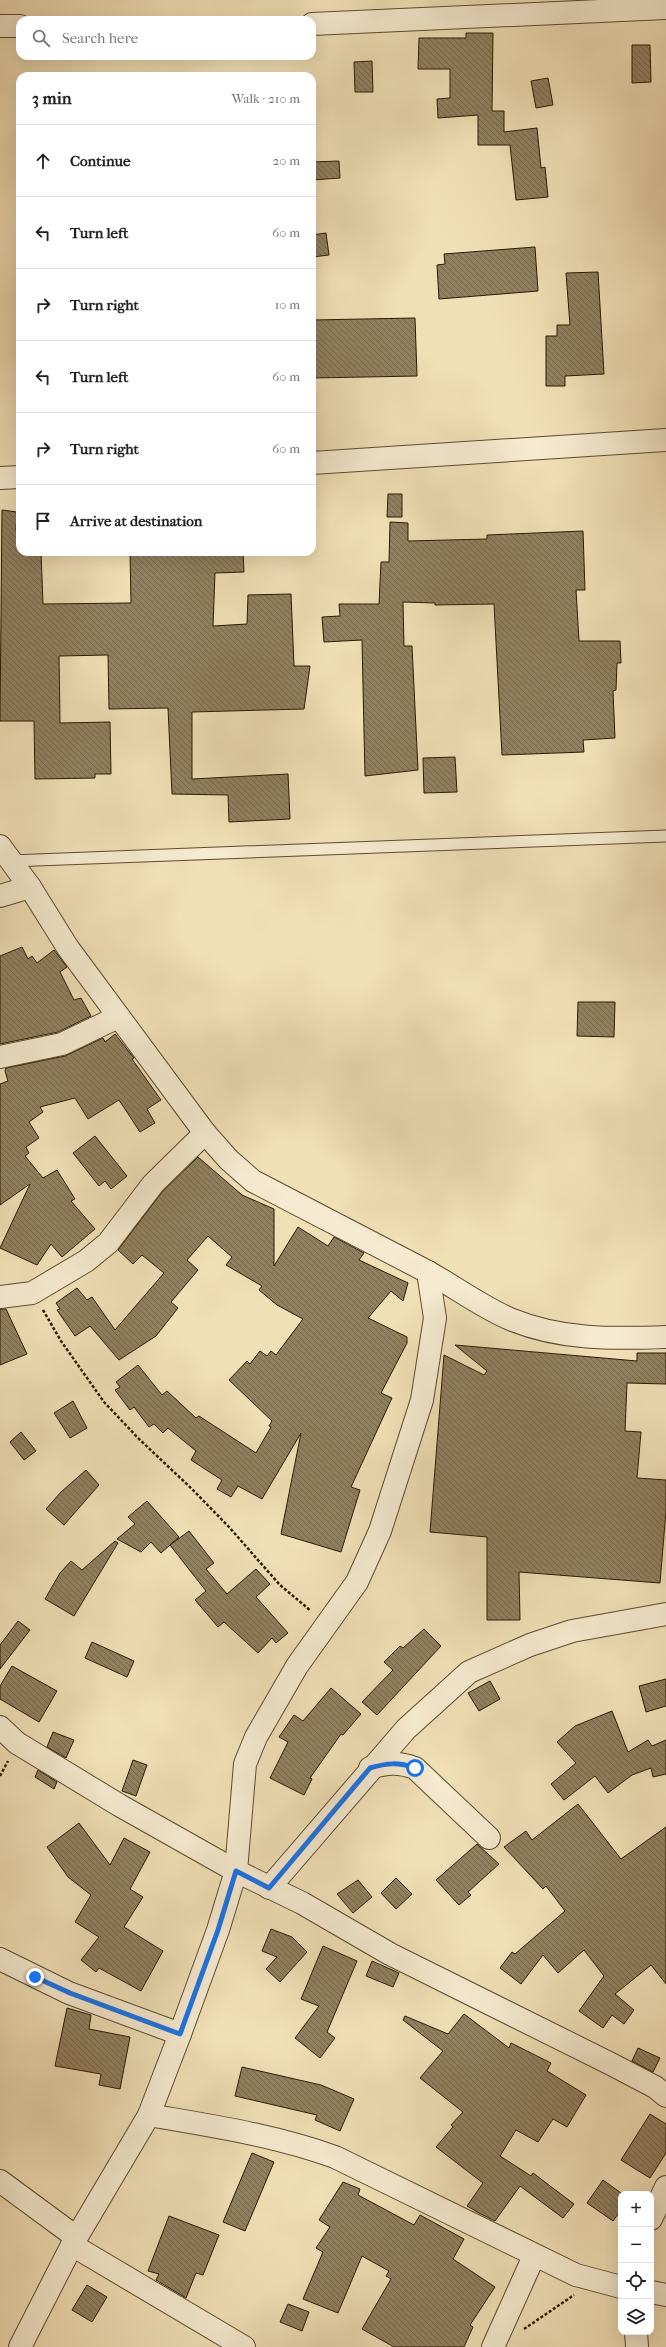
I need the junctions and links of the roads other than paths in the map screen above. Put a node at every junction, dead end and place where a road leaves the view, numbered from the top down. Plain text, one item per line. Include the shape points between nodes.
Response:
1 (666, 8) edge
2 (316, 24) edge
3 (0, 26) edge
4 (16, 26) edge
5 (666, 440) edge
6 (316, 463) edge
7 (16, 477) edge
8 (0, 478) edge
9 (666, 836) edge
10 (5, 854) edge
11 (30, 887) junction
12 (0, 896) edge
13 (118, 1017) junction
14 (0, 1057) edge
15 (205, 1133) junction
16 (428, 1272) junction
17 (0, 1297) edge
18 (666, 1337) edge
19 (666, 1614) edge
20 (0, 1727) edge
21 (370, 1768) junction
22 (489, 1838) dead end
23 (236, 1871) junction
24 (269, 1888) junction
25 (0, 1959) edge
26 (180, 2034) junction
27 (666, 2096) edge
28 (149, 2115) junction
29 (0, 2181) edge
30 (666, 2187) edge
31 (654, 2212) edge
32 (74, 2241) junction
33 (534, 2256) junction
34 (618, 2286) edge
35 (654, 2292) edge
36 (666, 2294) edge
37 (636, 2335) edge
38 (494, 2344) edge
39 (20, 2347) edge
40 (244, 2347) edge
41 (637, 2347) edge

1 - 2 street
3 - 4 street
5 - 6 street
7 - 8 street
9 - 10 lane
10 - 11 street
11 - 12 street
11 - 13 street via 68,948
13 - 14 street via 62,1044
13 - 15 street
15 - 16 street via 229,1160 253,1181
15 - 17 street via 153,1184 108,1243 86,1261 32,1293
16 - 18 street via 509,1318 543,1331 567,1336
16 - 23 street via 435,1318 422,1400 380,1531 357,1582 297,1666 256,1737 245,1764
19 - 21 street via 572,1631 530,1645 475,1669 437,1699
20 - 23 street via 17,1743 105,1797
21 - 22 street via 386,1763 400,1763 415,1768
21 - 24 street
23 - 24 street
23 - 26 street via 218,1930
24 - 27 street via 302,1903 390,1954 612,2064 655,2087
25 - 26 street via 70,1993
26 - 28 street
28 - 32 street
28 - 33 street via 246,2131 296,2143 335,2157
29 - 32 street
30 - 31 street
32 - 39 street
32 - 40 street
33 - 34 street via 576,2275
33 - 38 street
35 - 36 street
37 - 41 street

